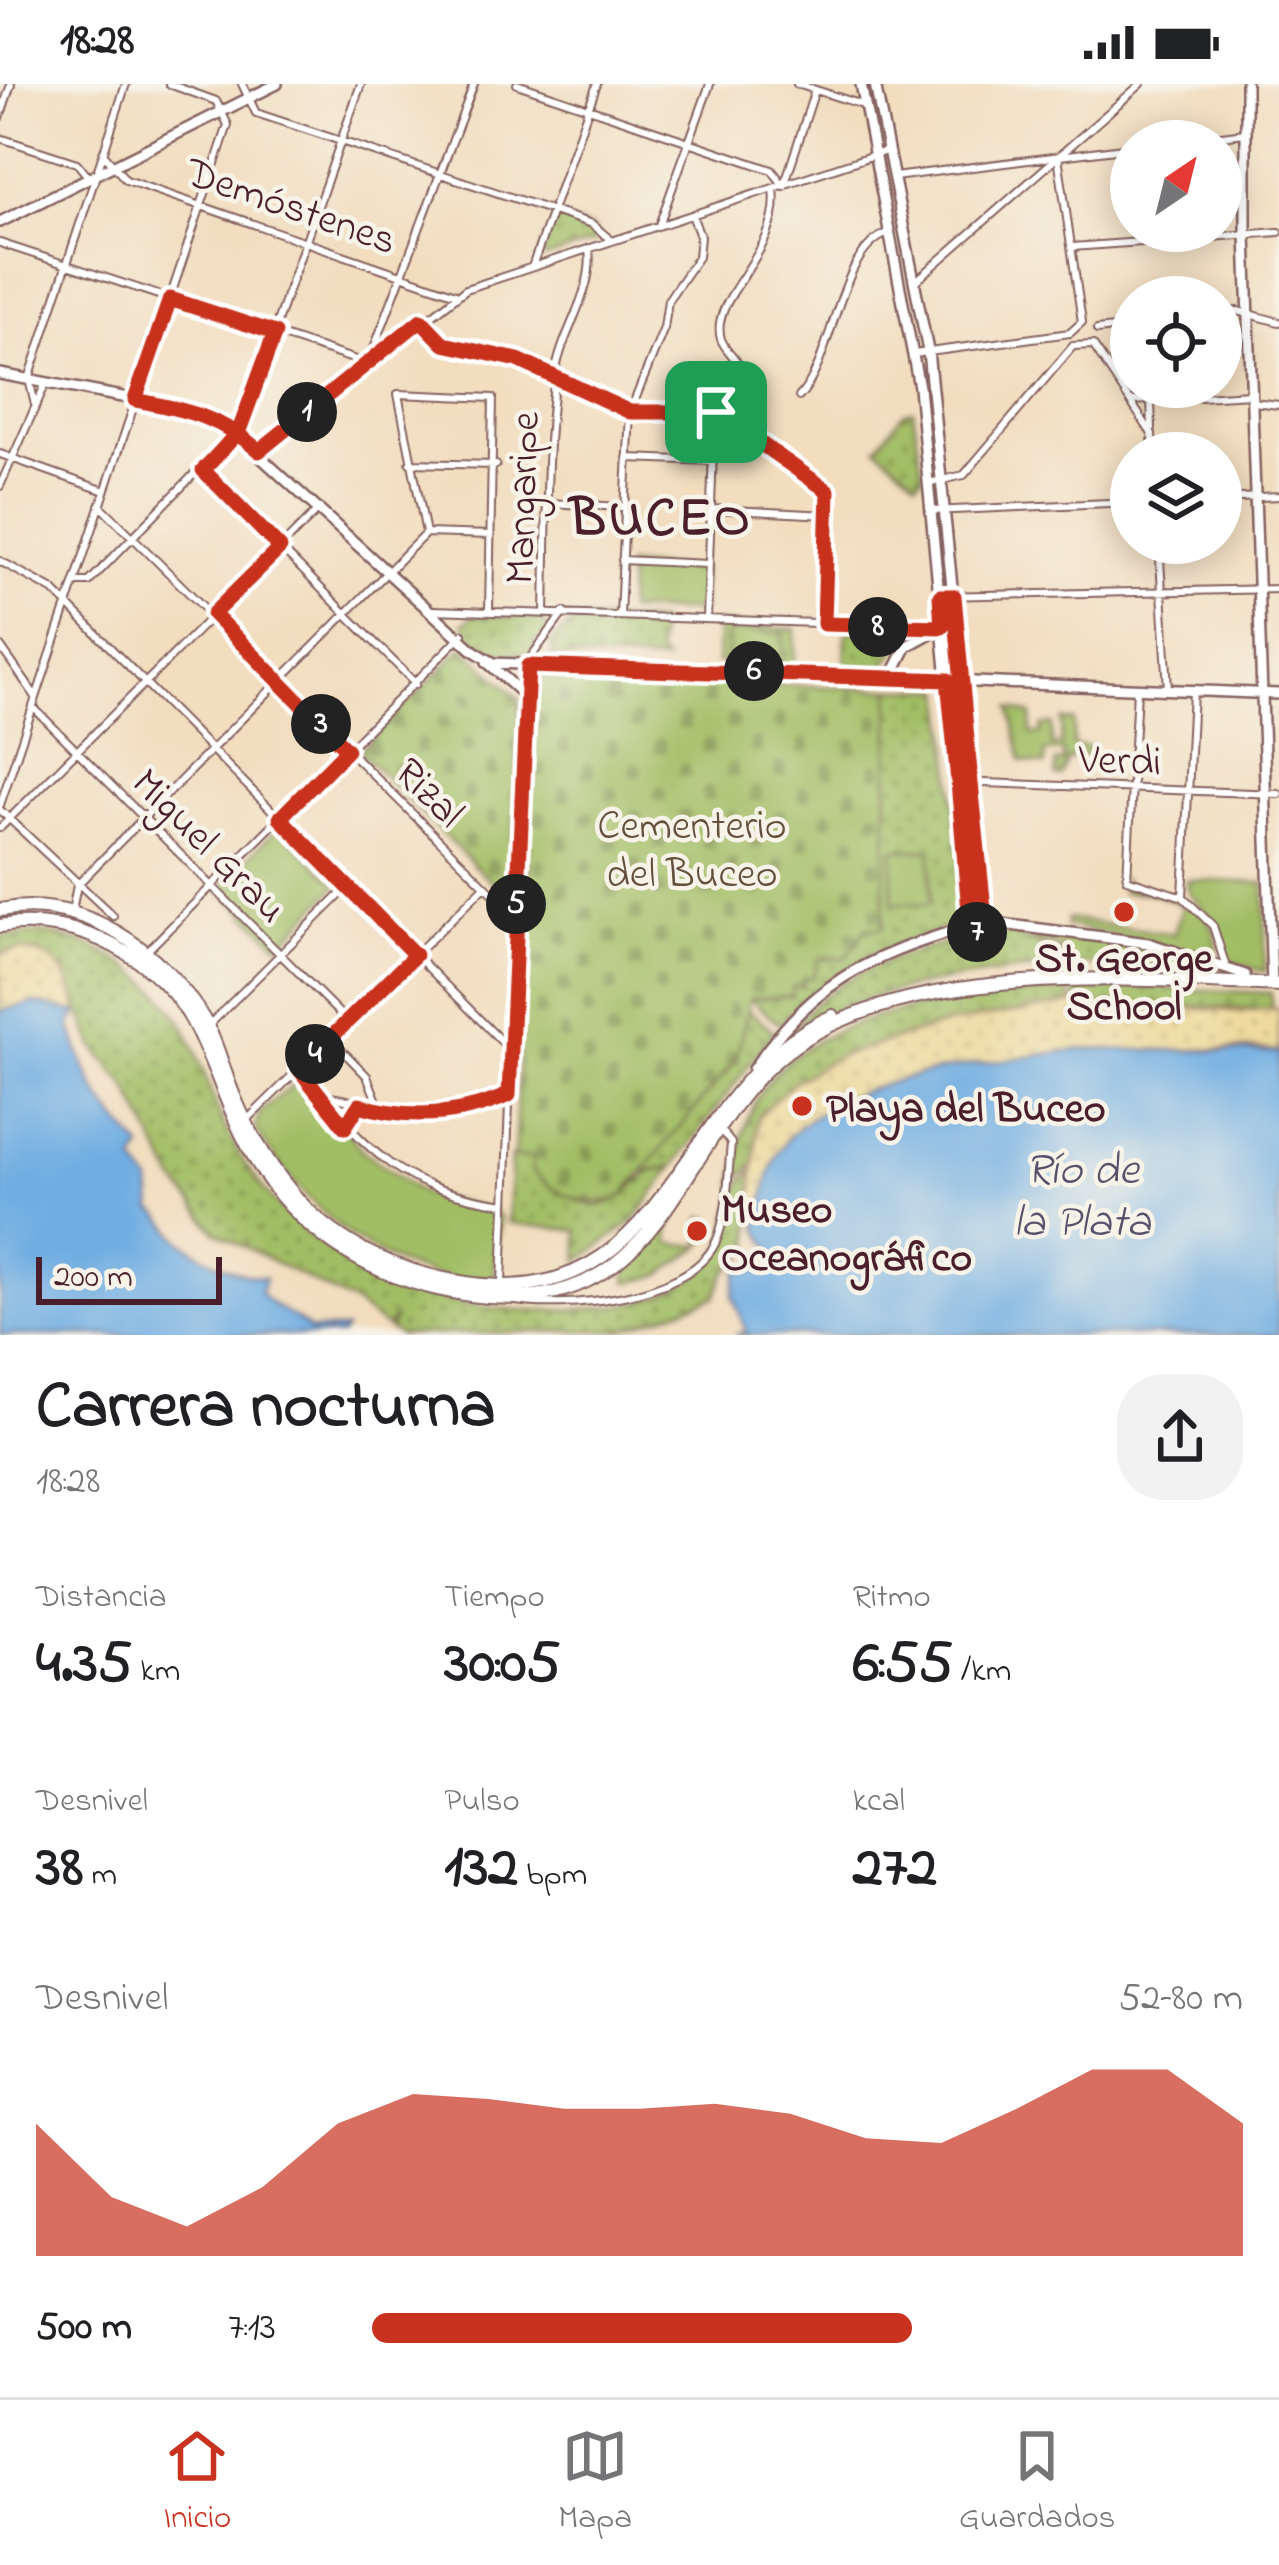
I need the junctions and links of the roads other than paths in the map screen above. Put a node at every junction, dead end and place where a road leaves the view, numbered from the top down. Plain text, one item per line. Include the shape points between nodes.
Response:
1 (11, 84) edge
2 (126, 84) edge
3 (169, 84) edge
4 (242, 84) edge
5 (277, 84) edge
6 (361, 84) edge
7 (474, 84) edge
8 (517, 84) edge
9 (597, 84) edge
10 (710, 84) edge
11 (797, 84) edge
12 (862, 84) edge
13 (875, 84) edge
14 (1141, 84) edge
15 (1246, 84) edge
16 (815, 90) junction
17 (246, 100) junction
18 (866, 106) junction
19 (588, 107) junction
20 (223, 112) junction
21 (0, 118) edge
22 (1246, 133) junction
23 (1242, 134) edge
24 (0, 138) edge
25 (688, 140) junction
26 (341, 141) junction
27 (889, 150) junction
28 (1110, 150) edge
29 (103, 153) junction
30 (875, 154) junction
31 (1058, 156) junction
32 (112, 166) junction
33 (440, 174) junction
34 (93, 176) junction
35 (894, 177) junction
36 (784, 186) junction
37 (774, 189) junction
38 (200, 205) junction
39 (550, 210) junction
40 (692, 215) junction
41 (0, 222) edge
42 (658, 225) junction
43 (890, 232) junction
44 (1279, 232) edge
45 (1246, 234) junction
46 (307, 239) junction
47 (612, 241) junction
48 (0, 243) edge
49 (1072, 247) junction
50 (589, 248) junction
51 (67, 265) junction
52 (532, 267) junction
53 (403, 273) junction
54 (914, 282) junction
55 (455, 294) junction
56 (170, 299) junction
57 (1242, 315) edge
58 (1248, 315) junction
59 (421, 320) junction
60 (1082, 322) junction
61 (1279, 322) edge
62 (1110, 328) edge
63 (1097, 330) junction
64 (275, 333) junction
65 (1070, 333) junction
66 (1094, 345) junction
67 (1073, 346) junction
68 (928, 351) junction
69 (914, 353) junction
70 (368, 364) junction
71 (1110, 369) edge
72 (0, 374) edge
73 (555, 377) junction
74 (29, 379) junction
75 (46, 383) junction
76 (799, 397) dead end
77 (1242, 398) edge
78 (1252, 398) junction
79 (135, 400) junction
80 (35, 405) junction
81 (1279, 405) edge
82 (630, 412) junction
83 (716, 412) junction
84 (238, 432) junction
85 (259, 451) junction
86 (0, 454) edge
87 (12, 458) junction
88 (627, 458) junction
89 (712, 461) junction
90 (410, 463) junction
91 (496, 465) junction
92 (203, 470) junction
93 (943, 481) junction
94 (929, 483) junction
95 (0, 486) edge
96 (105, 491) junction
97 (1255, 495) junction
98 (1279, 496) edge
99 (1242, 497) edge
100 (548, 503) junction
101 (1110, 503) edge
102 (100, 505) junction
103 (624, 507) junction
104 (320, 508) junction
105 (711, 509) junction
106 (946, 510) junction
107 (932, 511) junction
108 (829, 515) junction
109 (427, 532) junction
110 (491, 535) junction
111 (135, 538) junction
112 (280, 548) junction
113 (622, 560) junction
114 (0, 561) edge
115 (708, 564) junction
116 (1160, 564) edge
117 (391, 573) junction
118 (75, 582) junction
119 (1258, 587) junction
120 (1161, 589) junction
121 (1279, 589) edge
122 (940, 596) junction
123 (954, 596) junction
124 (67, 605) junction
125 (489, 610) junction
126 (545, 612) junction
127 (564, 612) junction
128 (213, 614) junction
129 (437, 614) junction
130 (620, 615) junction
131 (348, 616) junction
132 (707, 618) junction
133 (824, 624) junction
134 (942, 627) junction
135 (905, 628) junction
136 (461, 636) junction
137 (913, 641) junction
138 (0, 646) edge
139 (483, 659) junction
140 (528, 664) junction
141 (891, 677) junction
142 (948, 680) junction
143 (963, 681) junction
144 (143, 683) junction
145 (280, 683) junction
146 (416, 683) junction
147 (1137, 689) junction
148 (1168, 690) junction
149 (1192, 691) junction
150 (1264, 693) junction
151 (1279, 694) edge
152 (525, 696) junction
153 (34, 702) junction
154 (77, 750) junction
155 (347, 750) junction
156 (211, 751) junction
157 (958, 782) junction
158 (971, 783) junction
159 (1132, 788) junction
160 (1188, 790) junction
161 (1273, 794) edge
162 (0, 808) edge
163 (144, 818) junction
164 (280, 818) junction
165 (9, 819) junction
166 (0, 828) edge
167 (1274, 871) edge
168 (77, 885) junction
169 (212, 886) junction
170 (348, 887) junction
171 (484, 887) junction
172 (1183, 897) junction
173 (0, 910) edge
174 (72, 911) junction
175 (113, 916) dead end
176 (516, 916) junction
177 (970, 920) junction
178 (987, 921) junction
179 (0, 926) edge
180 (78, 930) junction
181 (979, 932) junction
182 (145, 953) junction
183 (279, 955) junction
184 (415, 955) junction
185 (1226, 967) junction
186 (1245, 975) junction
187 (1276, 981) edge
188 (348, 1022) junction
189 (208, 1026) junction
190 (331, 1039) junction
191 (778, 1046) junction
192 (510, 1050) junction
193 (299, 1069) junction
194 (753, 1069) junction
195 (321, 1095) junction
196 (509, 1095) junction
197 (359, 1105) junction
198 (381, 1111) junction
199 (733, 1113) junction
200 (245, 1122) junction
201 (345, 1127) junction
202 (721, 1130) junction
203 (505, 1204) junction
204 (504, 1293) junction

1 - 21 street
2 - 29 street
3 - 20 street via 213,99
4 - 17 street
5 - 17 main road
6 - 26 street
7 - 33 street
8 - 19 street
9 - 19 street
10 - 25 street
11 - 16 street
12 - 18 main road
13 - 27 main road
14 - 31 street
15 - 22 main road
16 - 18 street
16 - 36 street
17 - 20 main road
17 - 26 street via 256,113
18 - 30 main road
19 - 25 street
19 - 39 street
20 - 32 main road
20 - 38 street via 228,124
22 - 23 street
22 - 45 main road
24 - 34 street
25 - 36 street via 772,170
25 - 42 street
26 - 33 street
26 - 46 street
27 - 30 street
27 - 35 main road
28 - 31 street
29 - 32 street
29 - 34 street
30 - 36 street
30 - 43 main road
31 - 35 street
31 - 49 street
31 - 54 street
32 - 34 main road
32 - 38 street, Demóstenes via 122,178
33 - 39 street
33 - 53 street
34 - 41 main road
34 - 51 street
35 - 54 main road
36 - 37 street
37 - 40 street
37 - 83 street via 768,241 720,316 721,341 741,370
38 - 46 street, Demóstenes
38 - 56 street
39 - 47 street via 596,226
39 - 52 street
40 - 42 street
40 - 82 street via 698,257 668,300
42 - 47 street
43 - 69 main road
43 - 76 street via 867,244
44 - 45 street
45 - 49 street
45 - 58 main road
46 - 53 street, Demóstenes
46 - 64 street
47 - 50 street
48 - 51 street
49 - 60 street
50 - 52 street
50 - 73 street, Mangaripe via 590,273
51 - 56 street
51 - 74 street
52 - 55 street
53 - 55 street, Demóstenes
53 - 70 street
54 - 68 main road
55 - 59 street
56 - 64 street
56 - 79 street
57 - 58 street
58 - 61 street
58 - 78 main road
59 - 70 street
59 - 73 street via 444,344 508,356
60 - 63 street
60 - 65 street
62 - 63 street
63 - 66 street
64 - 70 street
64 - 84 street
65 - 67 street
65 - 68 street
66 - 67 street
66 - 71 street
67 - 93 street via 968,471
68 - 69 street
68 - 93 main road
69 - 94 main road
70 - 85 street
72 - 74 main road
73 - 82 street
73 - 100 street, Mangaripe
74 - 75 main road
74 - 80 street
75 - 79 main road
75 - 80 street
77 - 78 street
78 - 81 street
78 - 97 main road
79 - 84 main road via 208,416
79 - 96 street
80 - 87 street
82 - 83 street
82 - 88 street
83 - 89 street
83 - 108 street via 828,491
84 - 85 main road
84 - 92 street
85 - 104 main road
86 - 87 street
87 - 95 street
87 - 96 street
88 - 89 street
88 - 103 street
89 - 105 street
90 - 91 street
90 - 91 street via 398,394 497,402
90 - 109 street
91 - 110 street
92 - 111 street
92 - 112 street
93 - 94 street
93 - 106 main road
94 - 107 main road
96 - 102 street
97 - 98 street
97 - 99 street
97 - 119 main road
100 - 103 street
100 - 126 street, Mangaripe
101 - 106 street
102 - 111 street, Rizal
102 - 118 street
103 - 113 street
104 - 112 street
104 - 117 main road
105 - 108 street
105 - 115 street
106 - 107 street
106 - 123 main road
107 - 122 main road
108 - 133 street
109 - 110 street
109 - 117 street
110 - 125 street
111 - 118 street via 89,582
111 - 128 street, Rizal
112 - 128 street
112 - 131 street
113 - 115 street
113 - 130 street
114 - 124 street
115 - 132 street
116 - 120 street
117 - 129 main road
117 - 131 street
118 - 124 street
119 - 120 street
119 - 121 street
119 - 150 main road
120 - 123 street
120 - 148 street
122 - 123 street
122 - 134 main road
123 - 143 main road
124 - 144 street
124 - 153 street
125 - 126 street
125 - 129 street
126 - 127 street
127 - 130 street
127 - 140 street
128 - 144 street
128 - 145 street, Rizal
129 - 136 main road
130 - 132 street
131 - 145 street
131 - 146 street
132 - 133 street
133 - 135 street
134 - 135 street
134 - 137 main road
134 - 142 main road
135 - 137 main road
136 - 139 main road
136 - 140 main road via 495,657
136 - 146 street
137 - 141 main road
138 - 153 street, Miguel Grau
139 - 140 main road
139 - 152 main road
140 - 141 main road
140 - 152 street
141 - 142 main road
142 - 143 main road
142 - 157 main road
143 - 147 main road
143 - 158 main road
144 - 154 street
144 - 156 street
145 - 155 street, Rizal
145 - 156 street
146 - 155 street
147 - 148 main road
147 - 159 street
148 - 149 main road
149 - 150 main road
149 - 160 street
150 - 151 main road
150 - 161 main road
152 - 176 street
153 - 154 street, Miguel Grau
153 - 162 street
154 - 163 street, Miguel Grau
154 - 165 street
155 - 164 street
155 - 171 street, Rizal
156 - 163 street
156 - 164 street
157 - 158 street, Verdi
157 - 177 main road
158 - 159 street, Verdi
158 - 178 main road
159 - 160 street, Verdi
159 - 172 street via 1127,879
160 - 161 street, Verdi
160 - 172 street
161 - 167 main road
162 - 165 street
163 - 168 street
163 - 169 street, Miguel Grau
164 - 169 street
164 - 170 street
165 - 166 street
165 - 168 street
167 - 187 main road
168 - 174 street
168 - 175 street
169 - 182 street
169 - 183 street, Miguel Grau
170 - 183 street
170 - 184 street
171 - 176 street, Rizal
171 - 184 street
172 - 185 street via 1213,926
173 - 174 main road
174 - 182 main road
176 - 192 street
177 - 178 main road
177 - 181 main road
177 - 194 main road via 824,986
178 - 181 main road
178 - 185 main road via 1133,940
179 - 180 main road
180 - 182 main road
180 - 204 main road via 134,959 184,1010 244,1141 280,1195 322,1237 412,1282
181 - 191 main road via 937,939 839,981 795,1017
182 - 189 main road
183 - 188 street, Miguel Grau
183 - 189 street
184 - 188 street
184 - 192 street
185 - 186 main road
186 - 187 main road
186 - 191 main road via 1108,970 947,986 835,1014
187 - 199 main road via 1110,978 884,1006 784,1053
188 - 190 street
189 - 200 main road
190 - 193 street
190 - 198 street via 367,1076
191 - 194 main road
191 - 199 main road
192 - 196 street
193 - 195 street
193 - 200 street
194 - 204 main road via 627,1239 570,1274
195 - 197 street
195 - 201 street
196 - 198 street via 451,1112
196 - 203 street
197 - 198 street
197 - 201 street
199 - 202 main road
200 - 204 main road via 288,1188 335,1234 416,1272
201 - 203 street via 424,1187
202 - 204 main road via 664,1216 624,1258 577,1286
202 - 204 street via 731,1143 717,1239 694,1266 651,1289 608,1298
203 - 204 street

